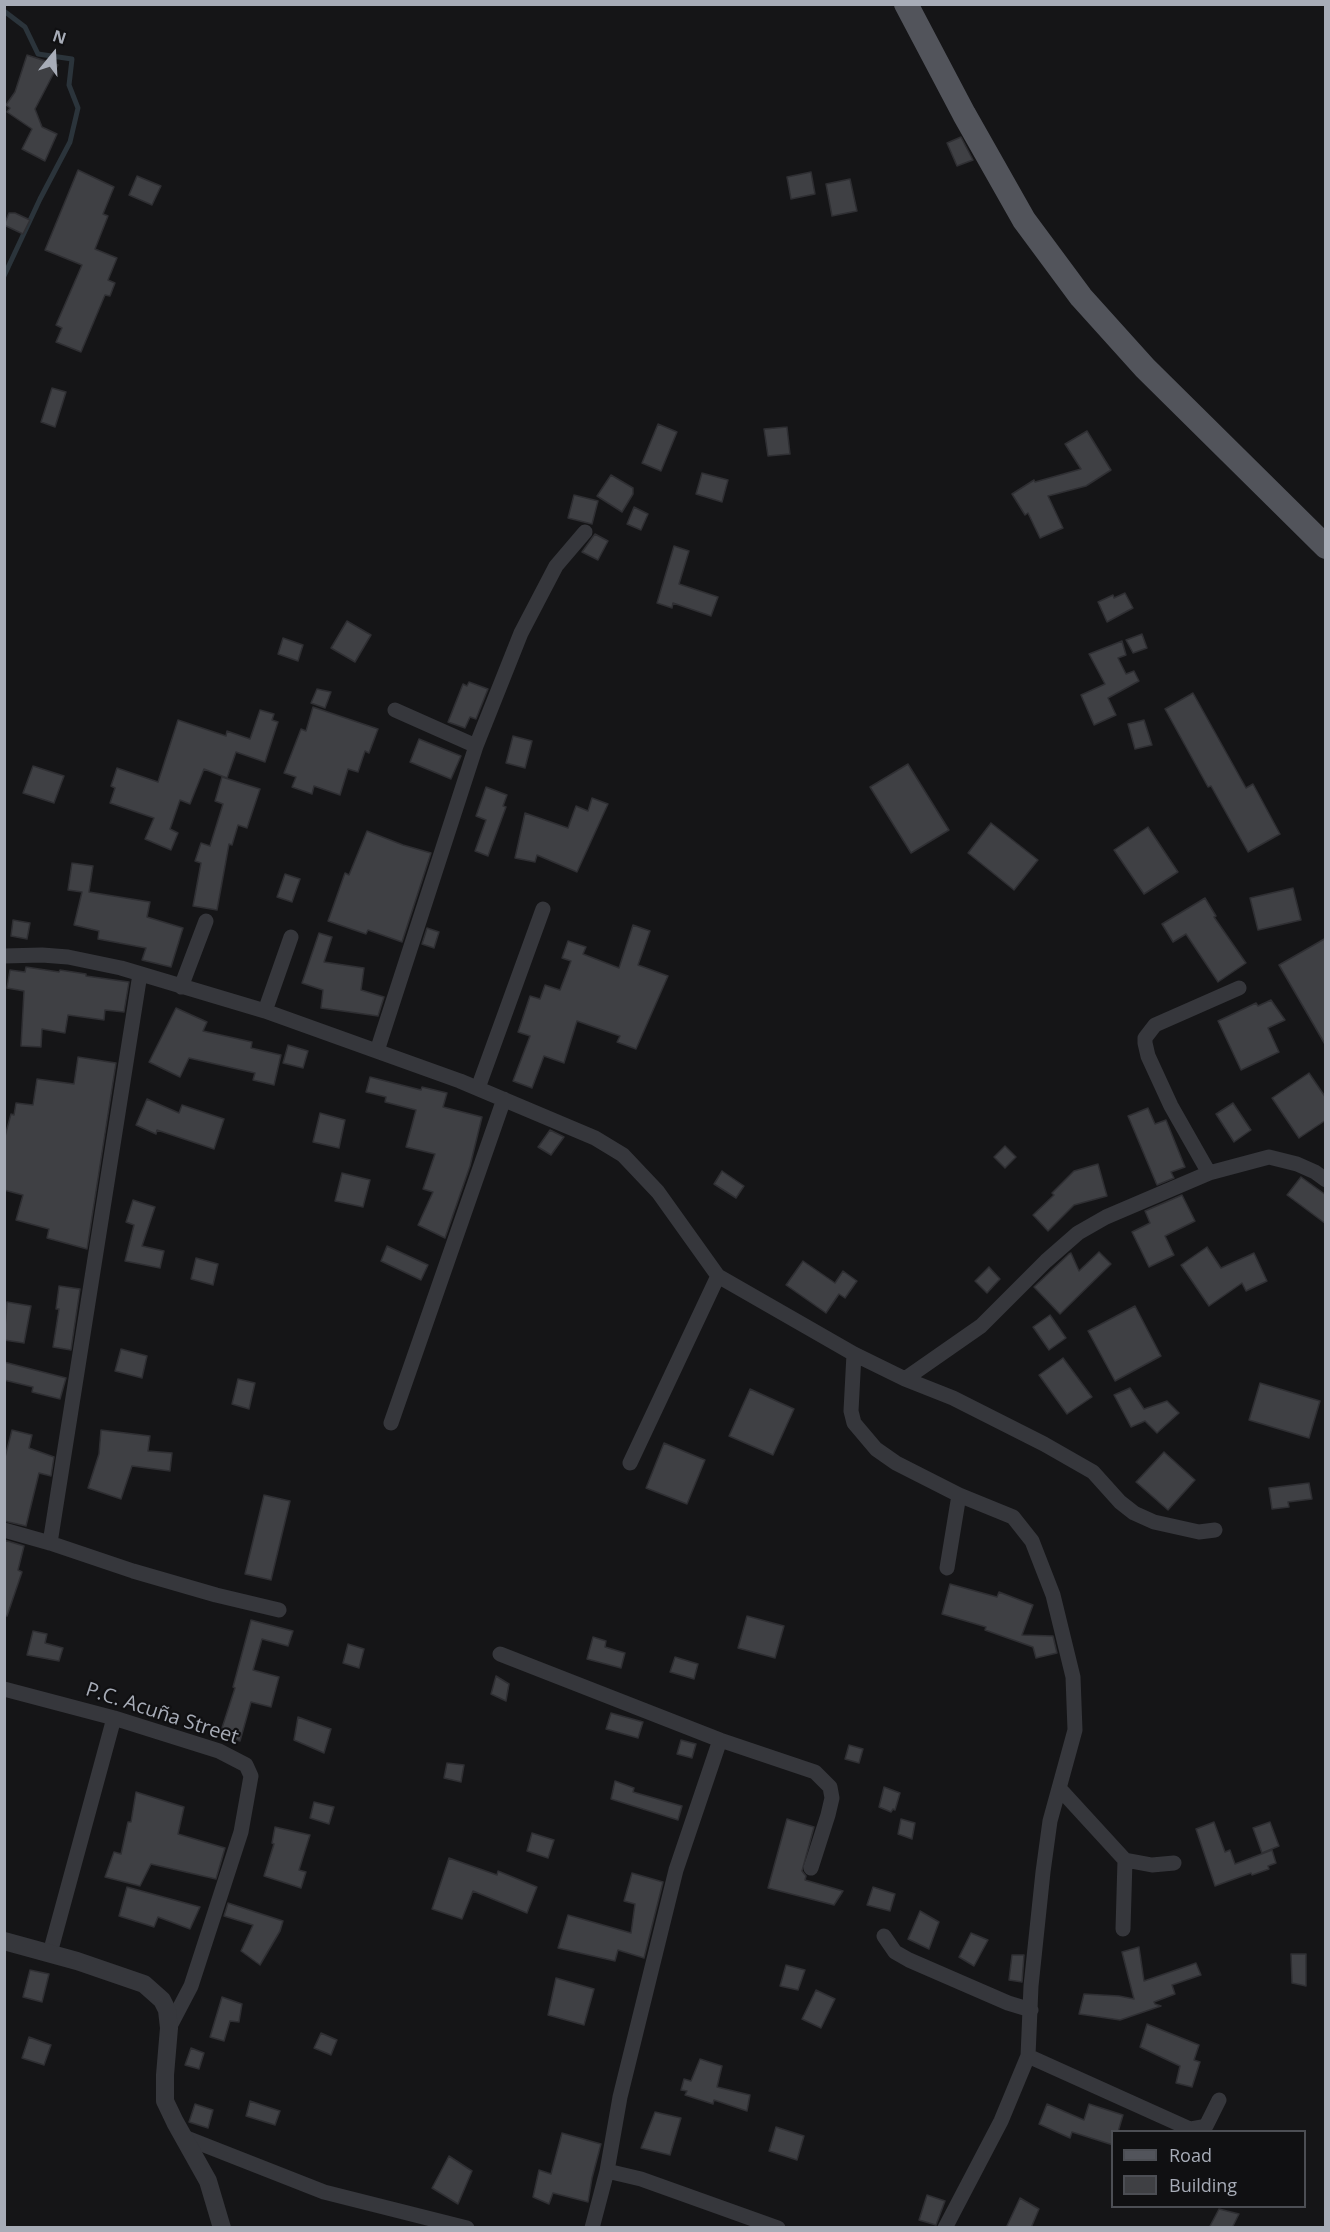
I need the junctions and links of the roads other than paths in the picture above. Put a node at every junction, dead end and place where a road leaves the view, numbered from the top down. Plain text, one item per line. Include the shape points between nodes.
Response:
1 (906, 4) edge
2 (585, 532) dead end
3 (1326, 547) edge
4 (395, 710) dead end
5 (476, 746) junction
6 (543, 909) dead end
7 (206, 921) dead end
8 (291, 937) dead end
9 (4, 956) edge
10 (141, 974) junction
11 (181, 987) junction
12 (1239, 988) dead end
13 (265, 1011) junction
14 (377, 1051) junction
15 (478, 1088) junction
16 (504, 1100) junction
17 (1209, 1173) junction
18 (1326, 1180) edge
19 (718, 1276) junction
20 (854, 1354) junction
21 (904, 1379) junction
22 (391, 1423) dead end
23 (630, 1463) dead end
24 (959, 1495) junction
25 (4, 1530) edge
26 (1215, 1530) dead end
27 (50, 1543) junction
28 (947, 1568) dead end
29 (279, 1610) dead end
30 (500, 1654) dead end
31 (4, 1689) edge
32 (114, 1718) junction
33 (720, 1740) junction
34 (1059, 1788) junction
35 (1125, 1860) junction
36 (1174, 1863) dead end
37 (811, 1868) dead end
38 (1123, 1929) dead end
39 (884, 1936) dead end
40 (4, 1941) edge
41 (50, 1953) junction
42 (1031, 2010) junction
43 (170, 2028) junction
44 (1028, 2056) junction
45 (1219, 2100) dead end
46 (184, 2137) junction
47 (607, 2171) junction
48 (222, 2228) edge
49 (467, 2228) edge
50 (592, 2228) edge
51 (778, 2228) edge
52 (945, 2228) edge

1 - 3 main road via 1024,220 1081,297 1145,368
2 - 5 street via 556,566 520,633
4 - 5 street
5 - 14 street
6 - 15 street
7 - 11 street
8 - 13 street
9 - 10 street via 68,957
10 - 11 street
10 - 27 street
11 - 13 street
12 - 17 street via 1155,1025 1144,1043 1171,1106
13 - 14 street
14 - 15 street
15 - 16 street
16 - 19 street via 595,1138 623,1155 658,1192
16 - 22 street
17 - 18 street via 1269,1157 1297,1164
17 - 21 street via 1078,1233 981,1326
19 - 20 street
19 - 23 street
20 - 21 street
20 - 24 street via 854,1423 876,1449 896,1463
21 - 26 street via 953,1398 1093,1472 1120,1502 1144,1518 1199,1532
24 - 28 street
24 - 34 street via 1013,1517 1032,1541 1053,1595 1073,1677 1075,1706 1075,1730
25 - 27 street
27 - 29 street via 133,1571
30 - 33 street
31 - 32 street, P.C. Acuña Street
32 - 41 street
32 - 43 street, P.C. Acuña Street via 234,1757 246,1765 251,1776 242,1833 191,1986
33 - 37 street via 815,1772 830,1787 832,1798
33 - 47 street via 676,1870 620,2097
34 - 35 street
34 - 42 street via 1043,1872
35 - 36 street via 1152,1865
35 - 38 street
39 - 42 street via 895,1952 909,1960
40 - 41 street
41 - 43 street via 144,1984 162,2000
42 - 44 street
43 - 46 street via 164,2092 168,2110
44 - 45 street via 1190,2129 1206,2126
44 - 52 street via 1001,2121
46 - 48 street via 208,2181
46 - 49 street via 324,2192
47 - 50 street
47 - 51 street via 641,2179

